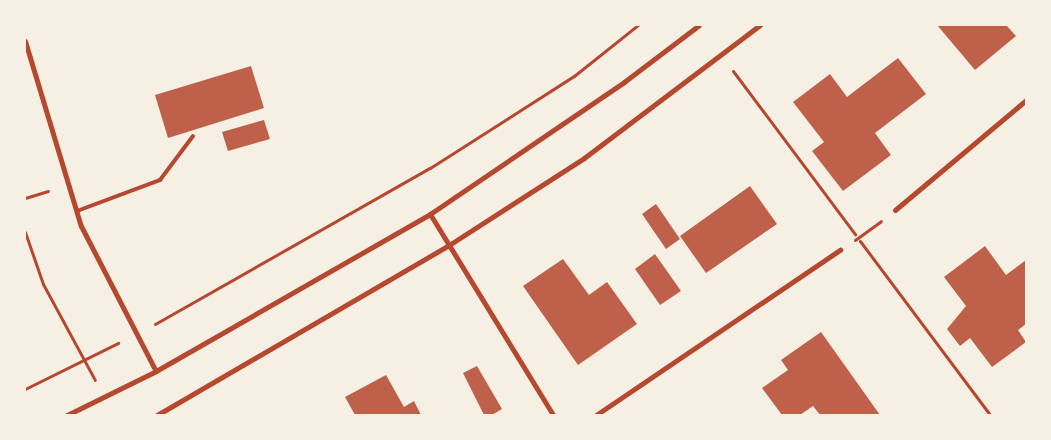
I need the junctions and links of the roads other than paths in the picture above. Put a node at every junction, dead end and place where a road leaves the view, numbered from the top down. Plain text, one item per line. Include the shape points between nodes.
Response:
1 (698, 25) edge
2 (760, 25) edge
3 (25, 41) edge
4 (1026, 100) edge
5 (193, 136) dead end
6 (895, 210) road end
7 (77, 211) junction
8 (430, 214) junction
9 (448, 245) junction
10 (840, 250) road end
11 (156, 371) junction
12 (67, 415) edge
13 (157, 415) edge
14 (553, 415) edge
15 (596, 415) edge

1 - 8 street via 624,82
2 - 9 street via 584,158
3 - 7 street
4 - 6 street
5 - 7 lane via 160,180
7 - 11 street via 96,262 139,333
8 - 9 street
8 - 11 street
9 - 13 street
9 - 14 street
10 - 15 street
11 - 12 street via 103,400

